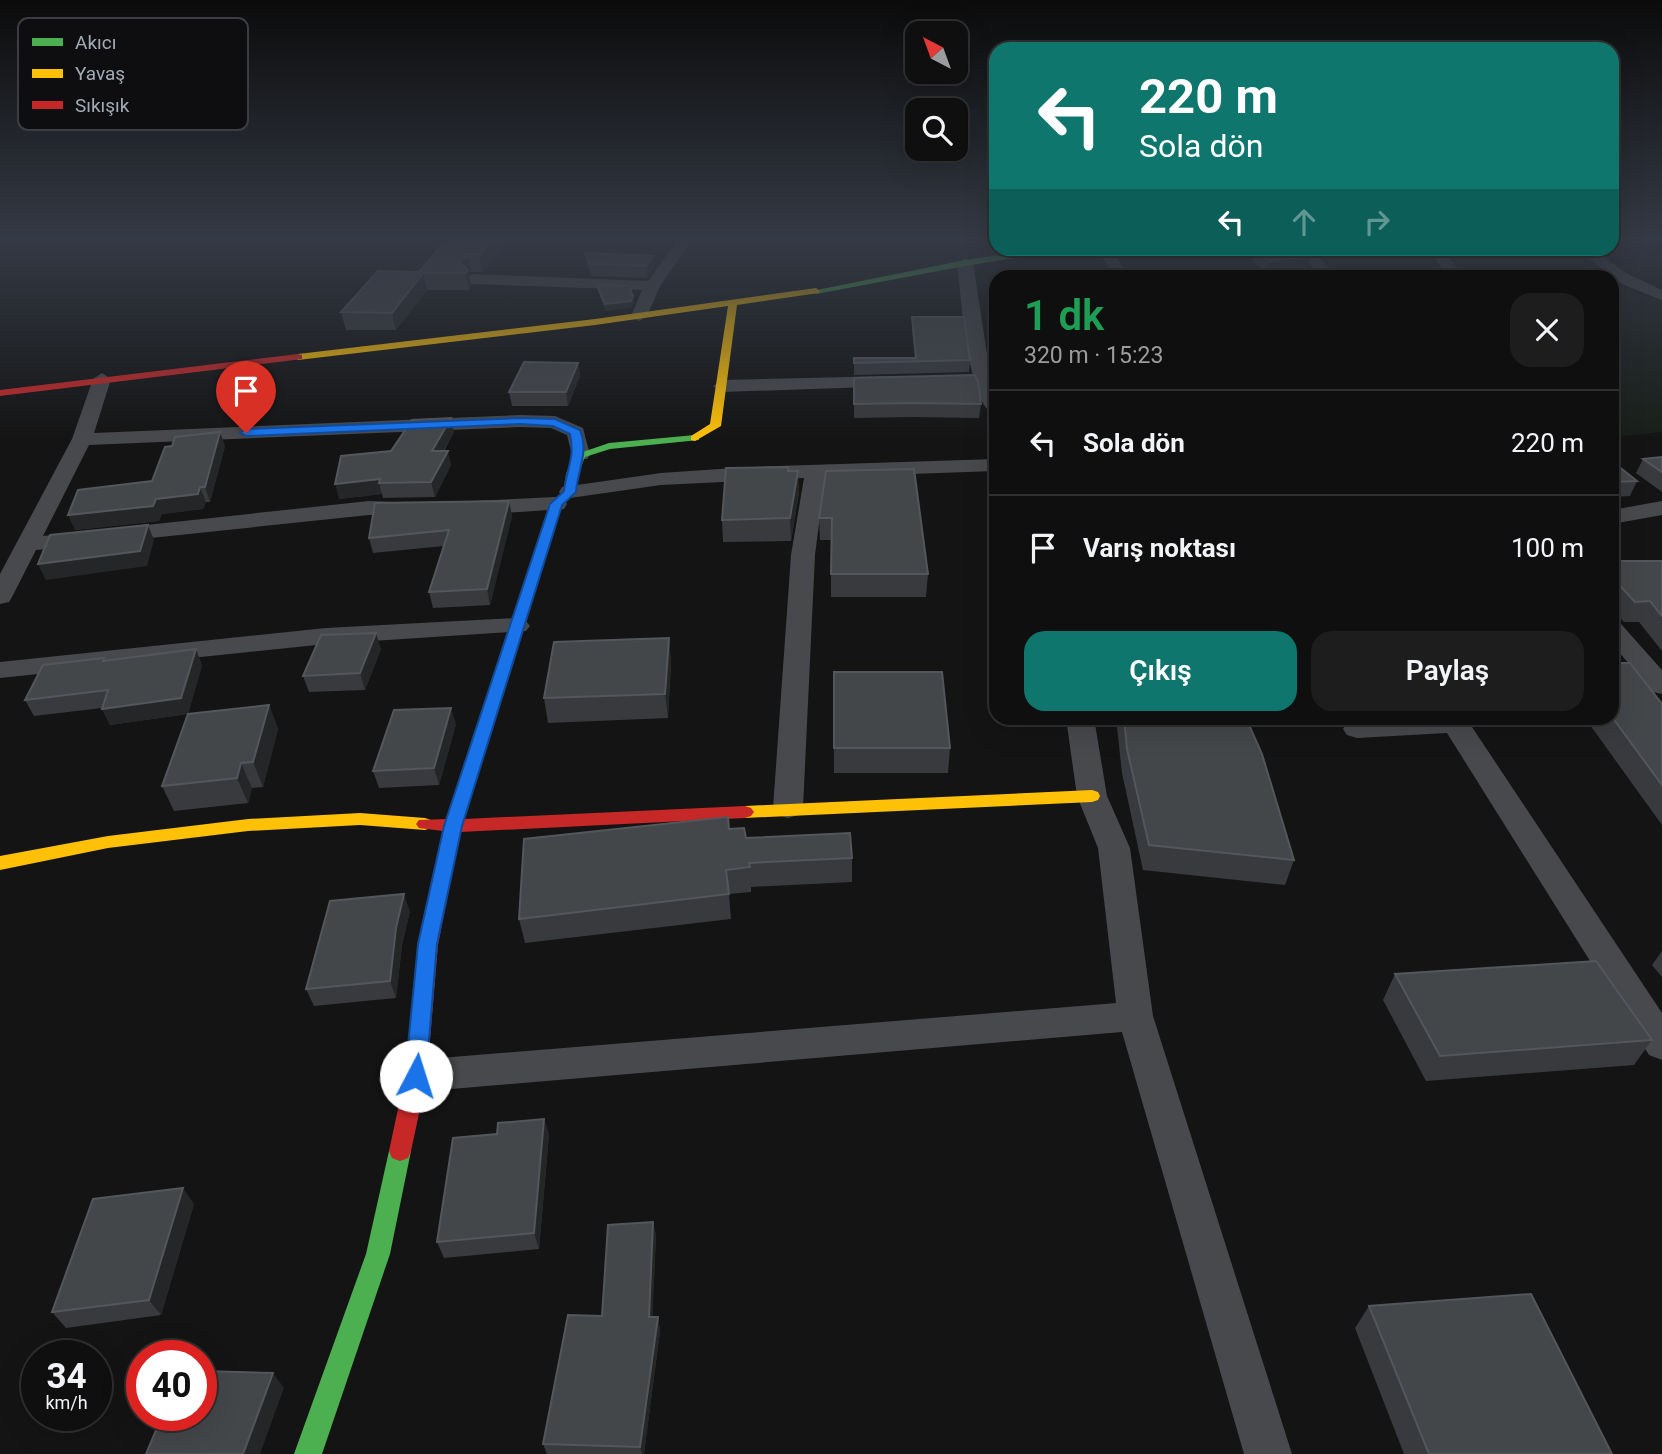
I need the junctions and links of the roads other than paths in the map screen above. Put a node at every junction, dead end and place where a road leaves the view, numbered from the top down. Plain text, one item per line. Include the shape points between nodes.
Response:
1 (644, 305) edge
2 (714, 305) edge
3 (733, 305) edge
4 (969, 305) edge
5 (639, 316) junction
6 (102, 379) junction
7 (914, 382) edge
8 (722, 386) junction
9 (0, 393) edge
10 (989, 400) edge
11 (82, 439) junction
12 (580, 455) junction
13 (989, 465) edge
14 (815, 471) junction
15 (563, 498) junction
16 (431, 508) edge
17 (455, 508) edge
18 (1661, 509) edge
19 (1619, 516) edge
20 (29, 544) junction
21 (0, 597) edge
22 (517, 626) junction
23 (1619, 637) edge
24 (0, 670) edge
25 (1662, 686) edge
26 (1081, 725) edge
27 (1443, 725) edge
28 (1456, 725) edge
29 (1357, 729) dead end
30 (1092, 796) junction
31 (788, 808) junction
32 (453, 826) junction
33 (0, 863) edge
34 (1135, 1016) junction
35 (1662, 1044) edge
36 (416, 1076) junction
37 (308, 1454) edge
38 (1268, 1454) edge

1 - 5 street
2 - 5 street
3 - 8 street
4 - 10 street via 976,380
5 - 6 street
6 - 9 street
6 - 11 street
7 - 8 street
8 - 12 street via 715,426 695,438 609,446
11 - 12 street via 532,421 555,422 576,432
11 - 20 street
12 - 15 street
13 - 14 street
14 - 15 street via 661,480
14 - 31 street via 803,555
15 - 17 street
15 - 22 street
16 - 20 street via 369,508
18 - 19 street
20 - 21 street
22 - 24 street via 326,636
22 - 32 street
23 - 25 street
26 - 30 street
27 - 29 street
28 - 35 street
30 - 31 street
30 - 34 street via 1114,848
31 - 32 street
32 - 33 street via 360,819 247,825 108,842
32 - 36 street via 428,944
34 - 36 street
34 - 38 street
36 - 37 street via 378,1254

